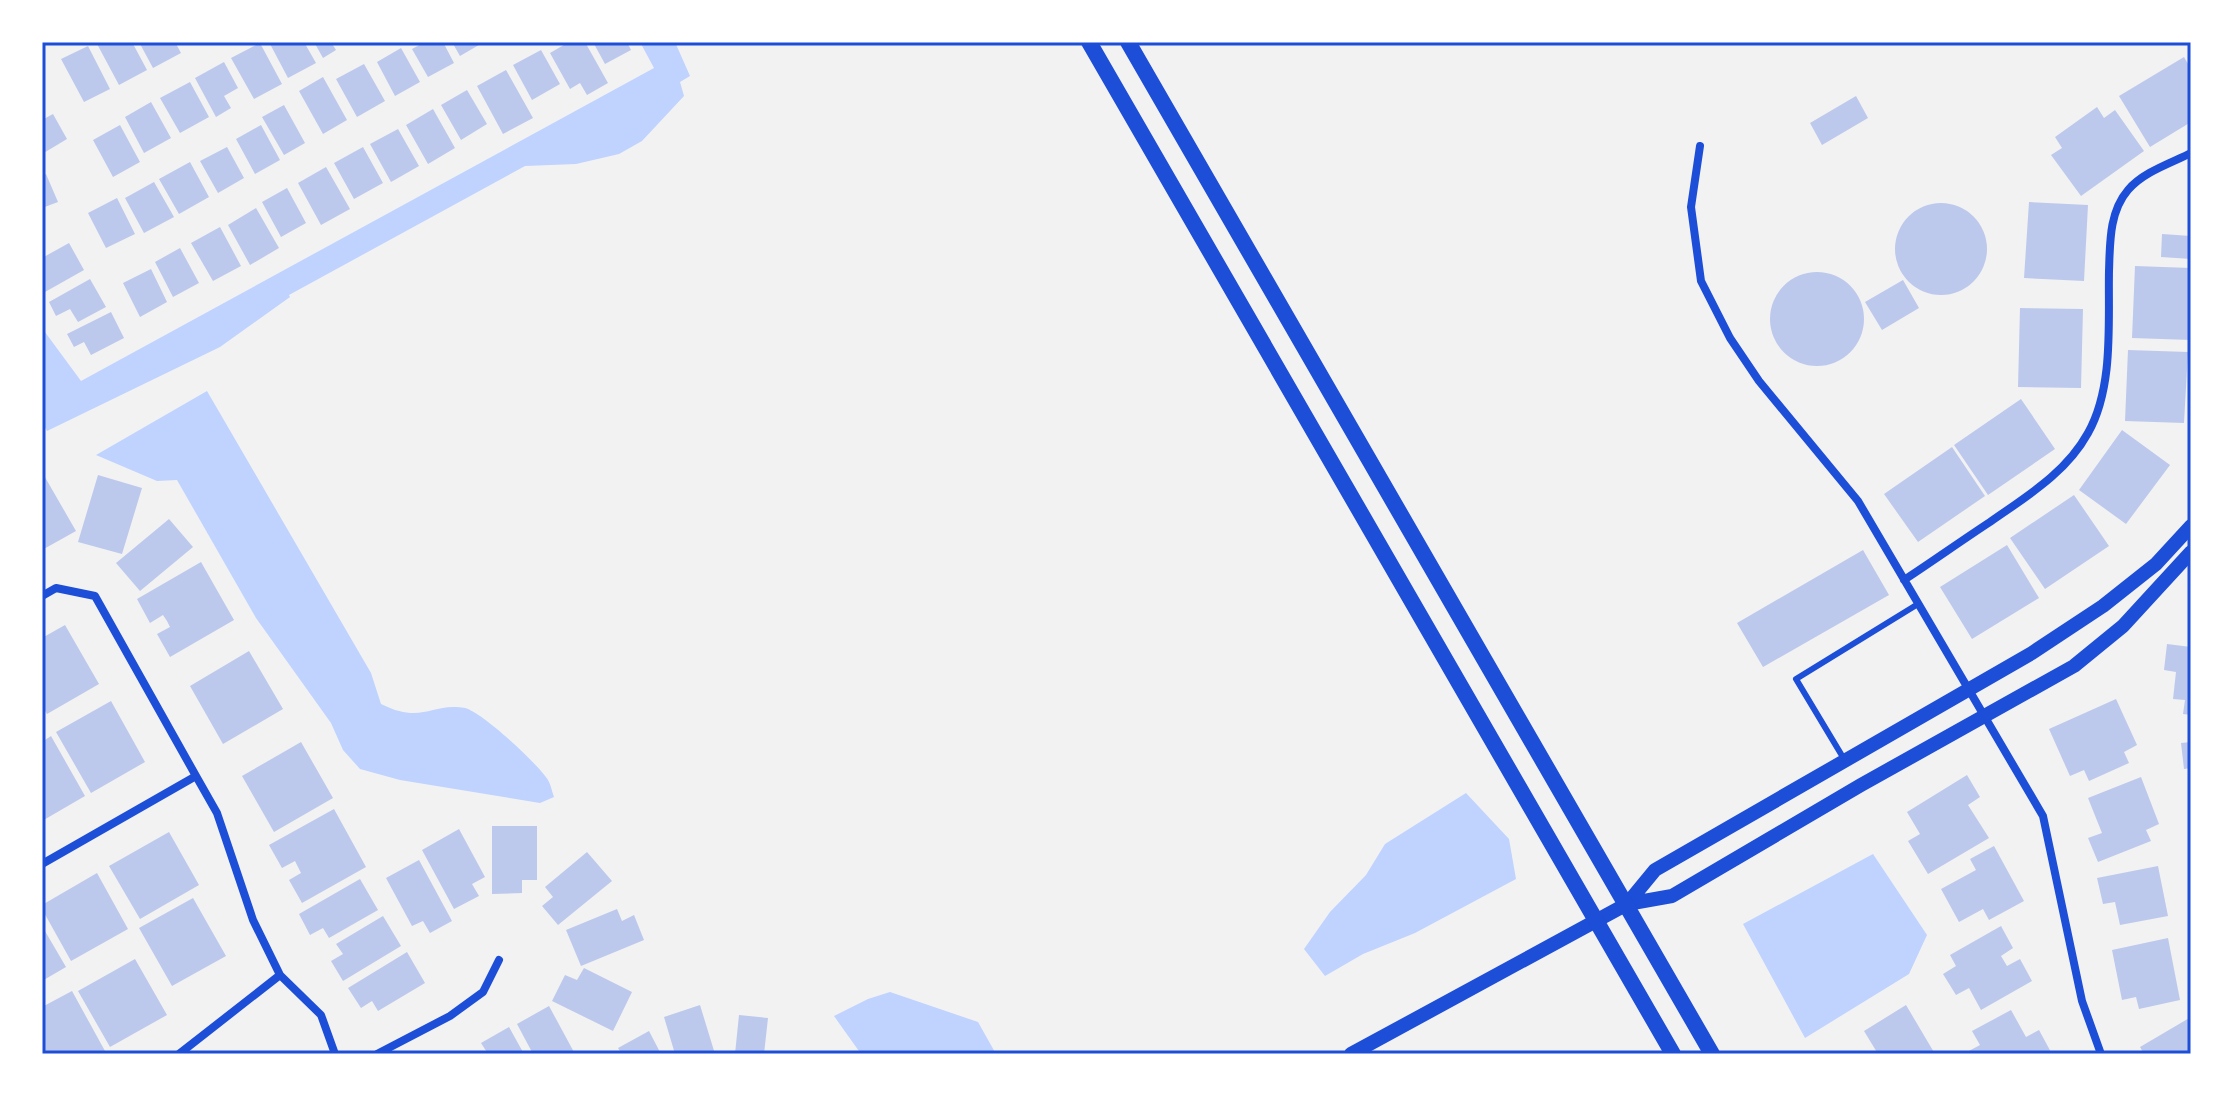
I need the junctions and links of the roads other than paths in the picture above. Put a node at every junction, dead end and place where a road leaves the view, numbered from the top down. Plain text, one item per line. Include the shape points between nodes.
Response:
1 (1089, 42) edge
2 (1128, 42) edge
3 (1700, 146) dead end
4 (2191, 153) edge
5 (2191, 526) edge
6 (2191, 552) edge
7 (1904, 580) junction
8 (42, 596) edge
9 (1918, 604) junction
10 (1970, 690) junction
11 (1986, 717) junction
12 (1845, 761) junction
13 (196, 776) junction
14 (42, 864) edge
15 (1627, 904) junction
16 (1597, 920) junction
17 (499, 960) dead end
18 (280, 975) junction
19 (1370, 1050) edge
20 (179, 1054) edge
21 (335, 1054) edge
22 (377, 1054) edge
23 (1351, 1054) edge
24 (1673, 1054) edge
25 (1712, 1054) edge
26 (2101, 1054) edge

1 - 16 main road
2 - 15 main road
3 - 7 street via 1691,207 1701,281 1744,360 1858,501
4 - 7 street via 2138,181 2116,211 2105,383 2082,443 2041,487
5 - 10 street via 2156,564 2103,606
6 - 11 street via 2123,626 2087,656
7 - 9 street
8 - 13 street via 56,588 95,596
9 - 10 street
9 - 12 lane via 1796,679
10 - 11 street
10 - 12 street
11 - 15 street via 1672,896
11 - 26 street via 2043,816 2082,1001
12 - 15 street via 1655,870
13 - 14 street
13 - 18 street via 217,813 253,920
15 - 16 street
15 - 25 main road
16 - 19 street
16 - 24 main road
17 - 22 street via 483,992 450,1016
18 - 20 street
18 - 21 street via 321,1015
19 - 23 street

